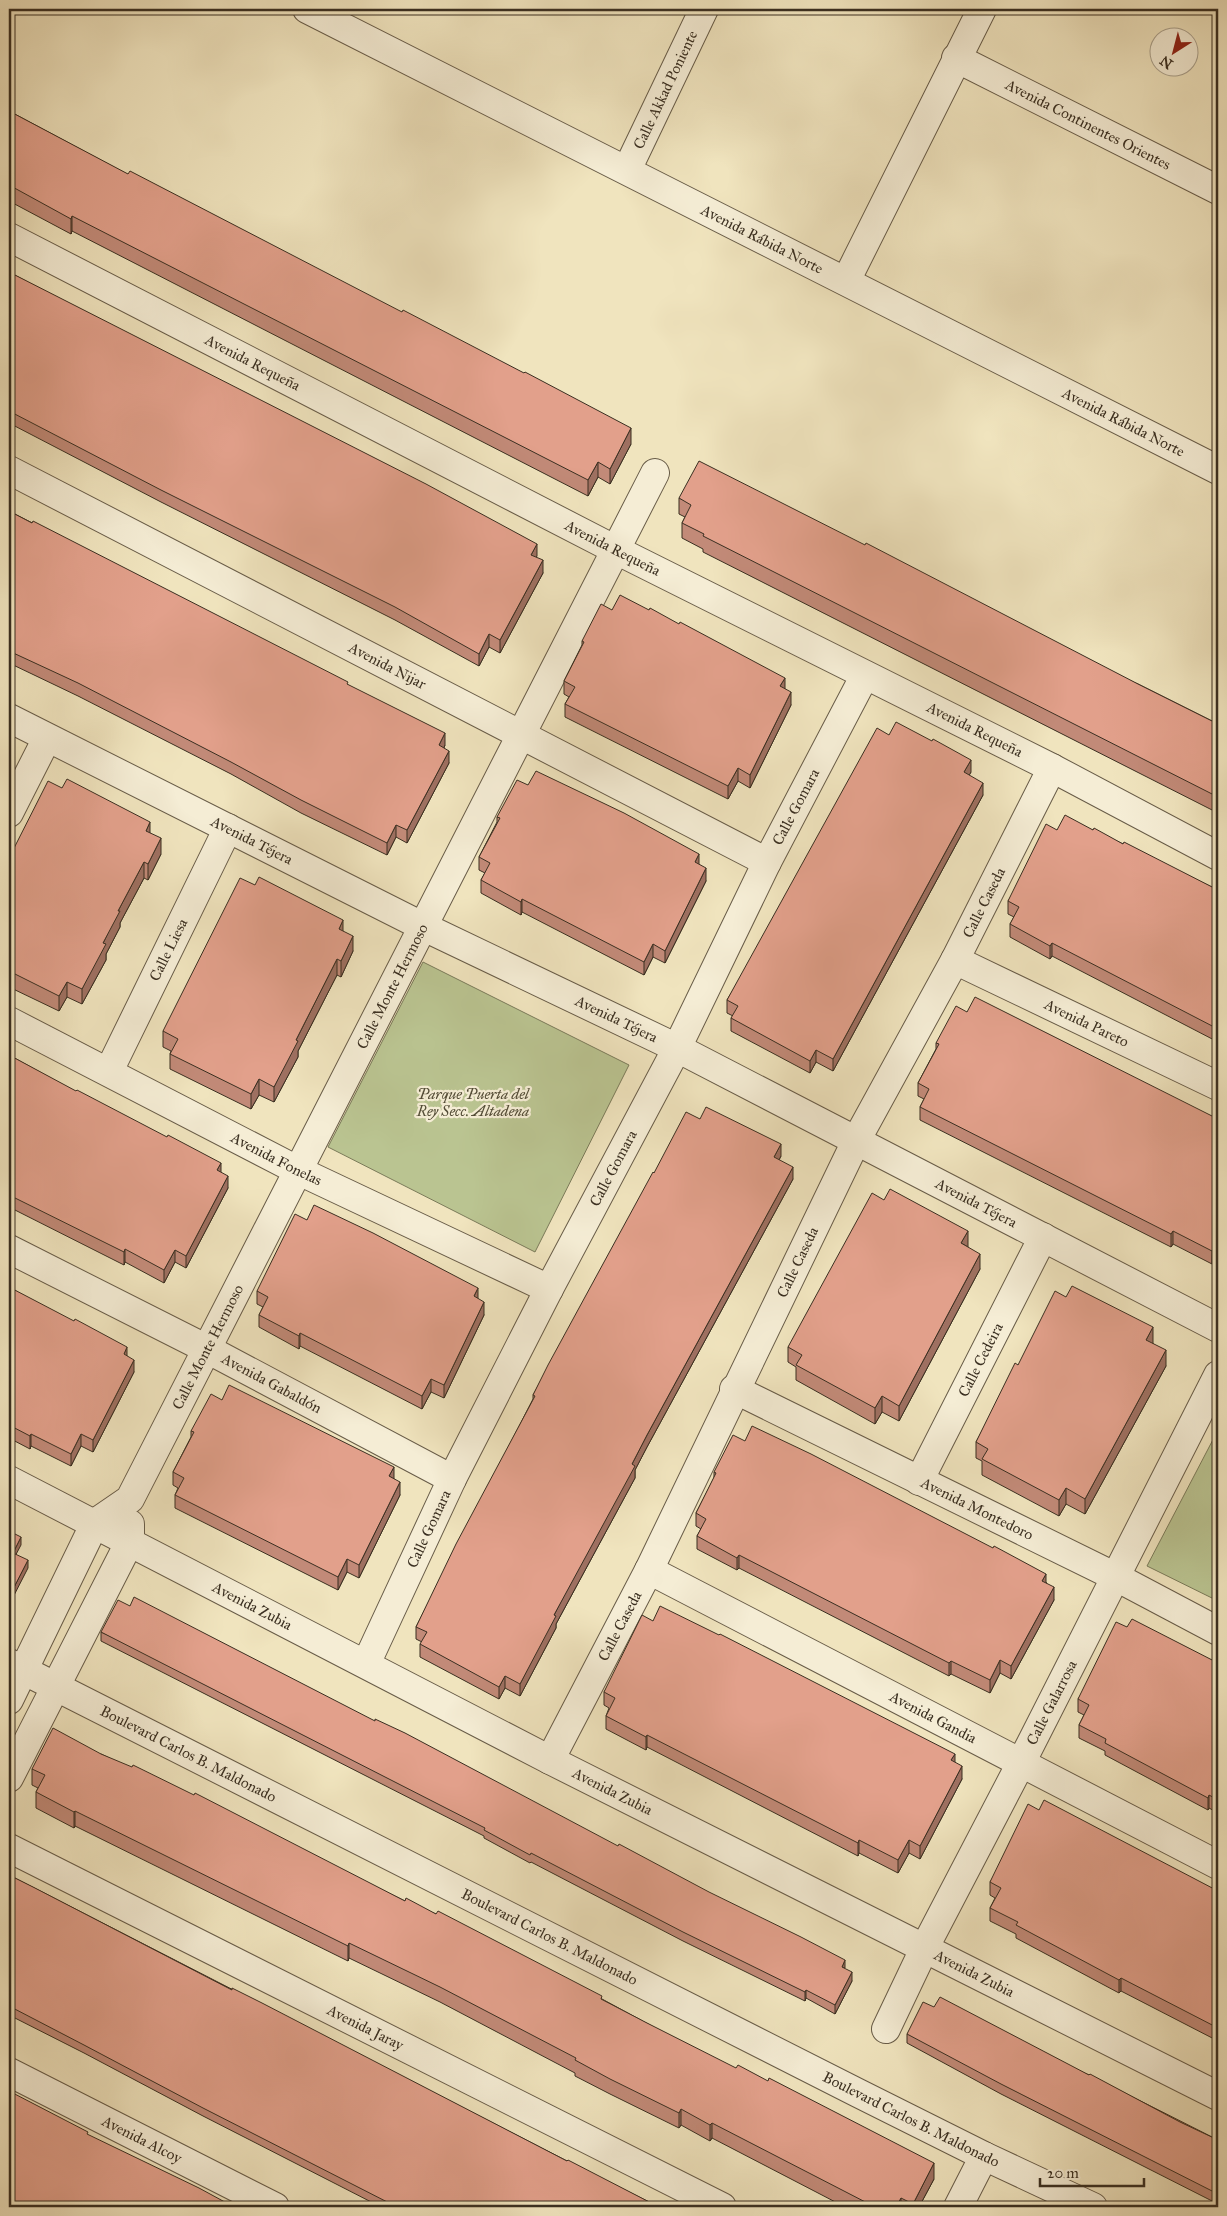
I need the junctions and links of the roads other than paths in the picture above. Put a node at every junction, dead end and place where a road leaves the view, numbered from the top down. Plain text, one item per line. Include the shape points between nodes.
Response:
1 (307, 9) edge
2 (704, 9) edge
3 (982, 9) edge
4 (956, 58) junction
5 (627, 170) junction
6 (1218, 190) edge
7 (9, 237) edge
8 (846, 281) junction
9 (9, 470) edge
10 (1218, 470) edge
11 (654, 473) dead end
12 (616, 550) junction
13 (865, 675) junction
14 (9, 718) edge
15 (521, 735) junction
16 (47, 738) junction
17 (1052, 768) junction
18 (9, 813) edge
19 (228, 828) junction
20 (1218, 856) edge
21 (768, 862) junction
22 (422, 926) junction
23 (955, 960) junction
24 (9, 1021) edge
25 (677, 1048) junction
26 (108, 1071) junction
27 (1218, 1086) edge
28 (857, 1139) junction
29 (297, 1170) junction
30 (1043, 1237) junction
31 (9, 1249) edge
32 (549, 1289) junction
33 (1218, 1328) edge
34 (207, 1349) junction
35 (1218, 1375) edge
36 (734, 1389) junction
37 (452, 1479) junction
38 (9, 1480) edge
39 (919, 1481) junction
40 (130, 1499) junction
41 (95, 1523) junction
42 (130, 1541) junction
43 (649, 1570) junction
44 (1116, 1577) junction
45 (1218, 1631) edge
46 (366, 1664) junction
47 (16, 1666) edge
48 (56, 1686) junction
49 (9, 1700) edge
50 (550, 1760) junction
51 (1021, 1764) junction
52 (9, 1778) edge
53 (9, 1848) edge
54 (1218, 1865) edge
55 (925, 1947) junction
56 (886, 2029) dead end
57 (9, 2072) edge
58 (1218, 2096) edge
59 (984, 2156) junction
60 (275, 2207) edge
61 (722, 2207) edge
62 (958, 2207) edge
63 (1093, 2207) edge

1 - 5 street, Avenida Rábida Norte
2 - 5 street, Calle Akkad Poniente
3 - 4 street
4 - 6 street, Avenida Continentes Orientes
4 - 8 street
5 - 8 street, Avenida Rábida Norte
7 - 12 street, Avenida Requeña
8 - 10 street, Avenida Rábida Norte
9 - 15 street, Avenida Nijar
11 - 12 street, Calle Monte Hermoso
12 - 13 street, Avenida Requeña
12 - 15 street, Calle Monte Hermoso
13 - 17 street, Avenida Requeña
13 - 21 street, Calle Gomara
14 - 16 street, Avenida Téjera
15 - 21 street, Avenida Nijar
15 - 22 street, Calle Monte Hermoso
16 - 18 street
16 - 19 street, Avenida Téjera
17 - 20 street, Avenida Requeña
17 - 23 street, Calle Caseda
19 - 22 street, Avenida Téjera
19 - 26 street, Calle Liesa
21 - 25 street, Calle Gomara
22 - 25 street, Avenida Téjera
22 - 29 street, Calle Monte Hermoso
23 - 27 street, Avenida Pareto
23 - 28 street, Calle Caseda
24 - 26 street, Avenida Fonelas
25 - 28 street, Avenida Téjera
25 - 32 street, Calle Gomara
26 - 29 street, Avenida Fonelas
28 - 30 street, Avenida Téjera
28 - 36 street, Calle Caseda
29 - 32 street, Avenida Fonelas
29 - 34 street, Calle Monte Hermoso
30 - 33 street, Avenida Téjera
30 - 39 street, Calle Cedeira
31 - 34 street, Avenida Gabaldón
32 - 37 street, Calle Gomara
34 - 37 street, Avenida Gabaldón
34 - 40 street, Calle Monte Hermoso
35 - 44 street, Calle Galarrosa
36 - 39 street, Avenida Montedoro
36 - 43 street, Calle Caseda
37 - 46 street, Calle Gomara
38 - 41 street, Avenida Zubia
39 - 44 street, Avenida Montedoro
40 - 41 street, Calle Monte Hermoso
40 - 42 street, Calle Monte Hermoso
41 - 42 street, Avenida Zubia
41 - 47 street, Calle Monte Hermoso
42 - 46 street, Avenida Zubia
42 - 48 street, Calle Monte Hermoso
43 - 50 street, Calle Caseda
43 - 51 street, Avenida Gandia
44 - 45 street, Avenida Montedoro
44 - 51 street, Calle Galarrosa
46 - 50 street, Avenida Zubia
47 - 48 street, Boulevard Carlos B. Maldonado
47 - 49 street, Calle Monte Hermoso
48 - 52 street, Calle Monte Hermoso
48 - 59 street, Boulevard Carlos B. Maldonado
50 - 55 street, Avenida Zubia
51 - 54 street, Avenida Gandia
51 - 55 street, Calle Galarrosa
53 - 61 street, Avenida Jaray
55 - 56 street, Calle Galarrosa
55 - 58 street, Avenida Zubia
57 - 60 street, Avenida Alcoy
59 - 62 street
59 - 63 street, Boulevard Carlos B. Maldonado

